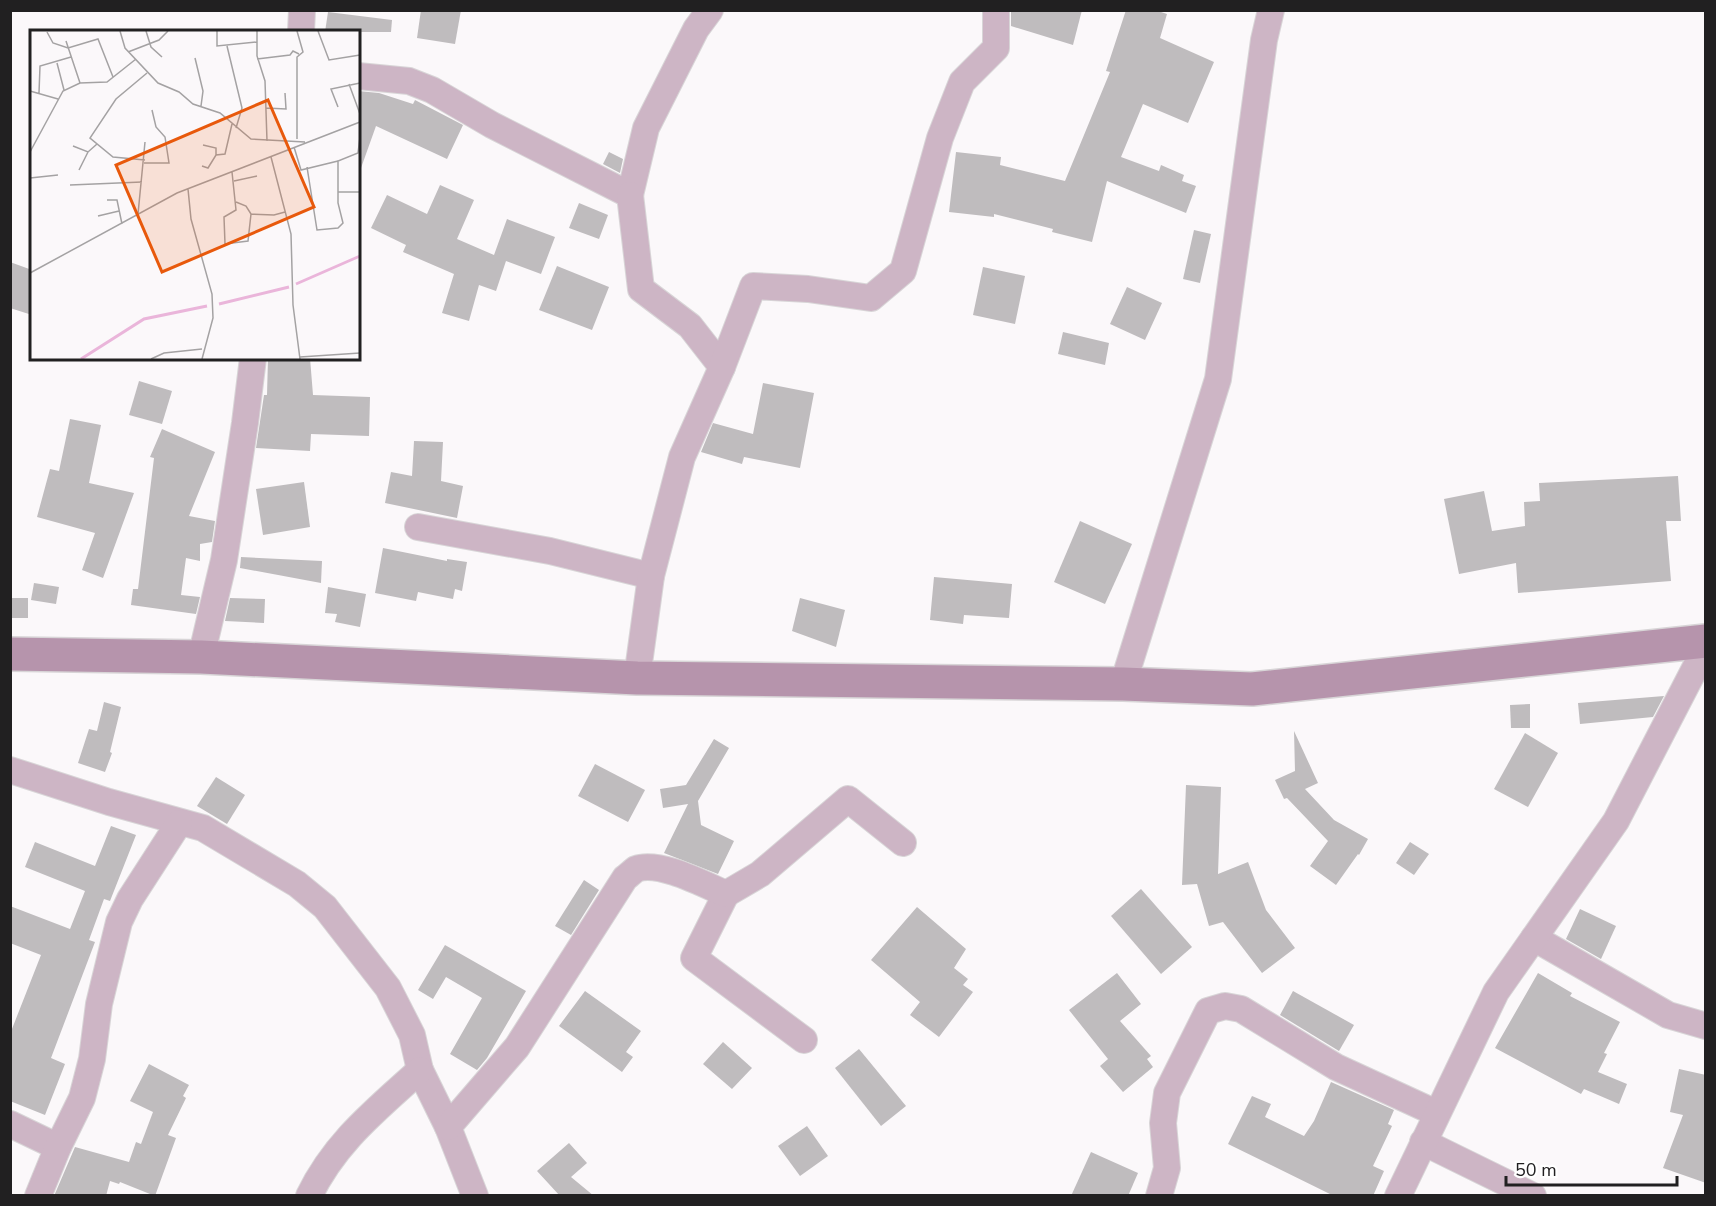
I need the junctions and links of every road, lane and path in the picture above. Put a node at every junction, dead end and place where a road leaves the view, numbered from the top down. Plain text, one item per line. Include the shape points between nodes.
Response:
1 (302, 10) edge
2 (710, 10) edge
3 (996, 10) edge
4 (1271, 10) edge
5 (301, 30) edge
6 (360, 76) edge
7 (630, 195) junction
8 (253, 360) edge
9 (722, 367) junction
10 (418, 527) dead end
11 (651, 576) junction
12 (1706, 641) edge
13 (1706, 647) edge
14 (10, 654) edge
15 (201, 657) junction
16 (637, 678) junction
17 (1123, 684) junction
18 (10, 770) edge
19 (179, 823) junction
20 (903, 843) dead end
21 (726, 894) junction
22 (1534, 938) junction
23 (1706, 1026) edge
24 (804, 1040) dead end
25 (420, 1070) junction
26 (1436, 1113) junction
27 (10, 1124) edge
28 (448, 1127) junction
29 (1423, 1142) junction
30 (58, 1147) junction
31 (38, 1196) edge
32 (309, 1196) edge
33 (474, 1196) edge
34 (1159, 1196) edge
35 (1398, 1196) edge
36 (1533, 1196) edge

1 - 5 street
2 - 7 street via 696,29 646,128
3 - 9 street via 996,48 962,82 940,138 903,271 871,298 753,286
4 - 17 street via 1218,379
6 - 7 street via 409,81 432,90
7 - 9 street via 641,290 690,326
8 - 15 street via 224,560
9 - 11 street via 682,457
10 - 11 street via 550,551
11 - 16 street
12 - 17 main road via 1252,689
13 - 22 street via 1616,821
14 - 15 main road
15 - 16 main road
16 - 17 main road
18 - 19 street
19 - 25 street via 203,828 297,884 325,907 388,988 412,1035
19 - 30 street via 119,922 82,1098
20 - 21 street via 848,799 760,874
21 - 24 street via 694,958
21 - 28 street via 678,874 653,868 636,869 626,878 517,1047
22 - 23 street via 1668,1015
22 - 26 street via 1496,992
25 - 28 street
25 - 32 street via 351,1133 325,1164
26 - 29 street
26 - 34 street via 1336,1067 1241,1009 1225,1006 1208,1011 1167,1093 1163,1123 1167,1168
27 - 30 street
28 - 33 street
29 - 35 street
29 - 36 street
30 - 31 street

